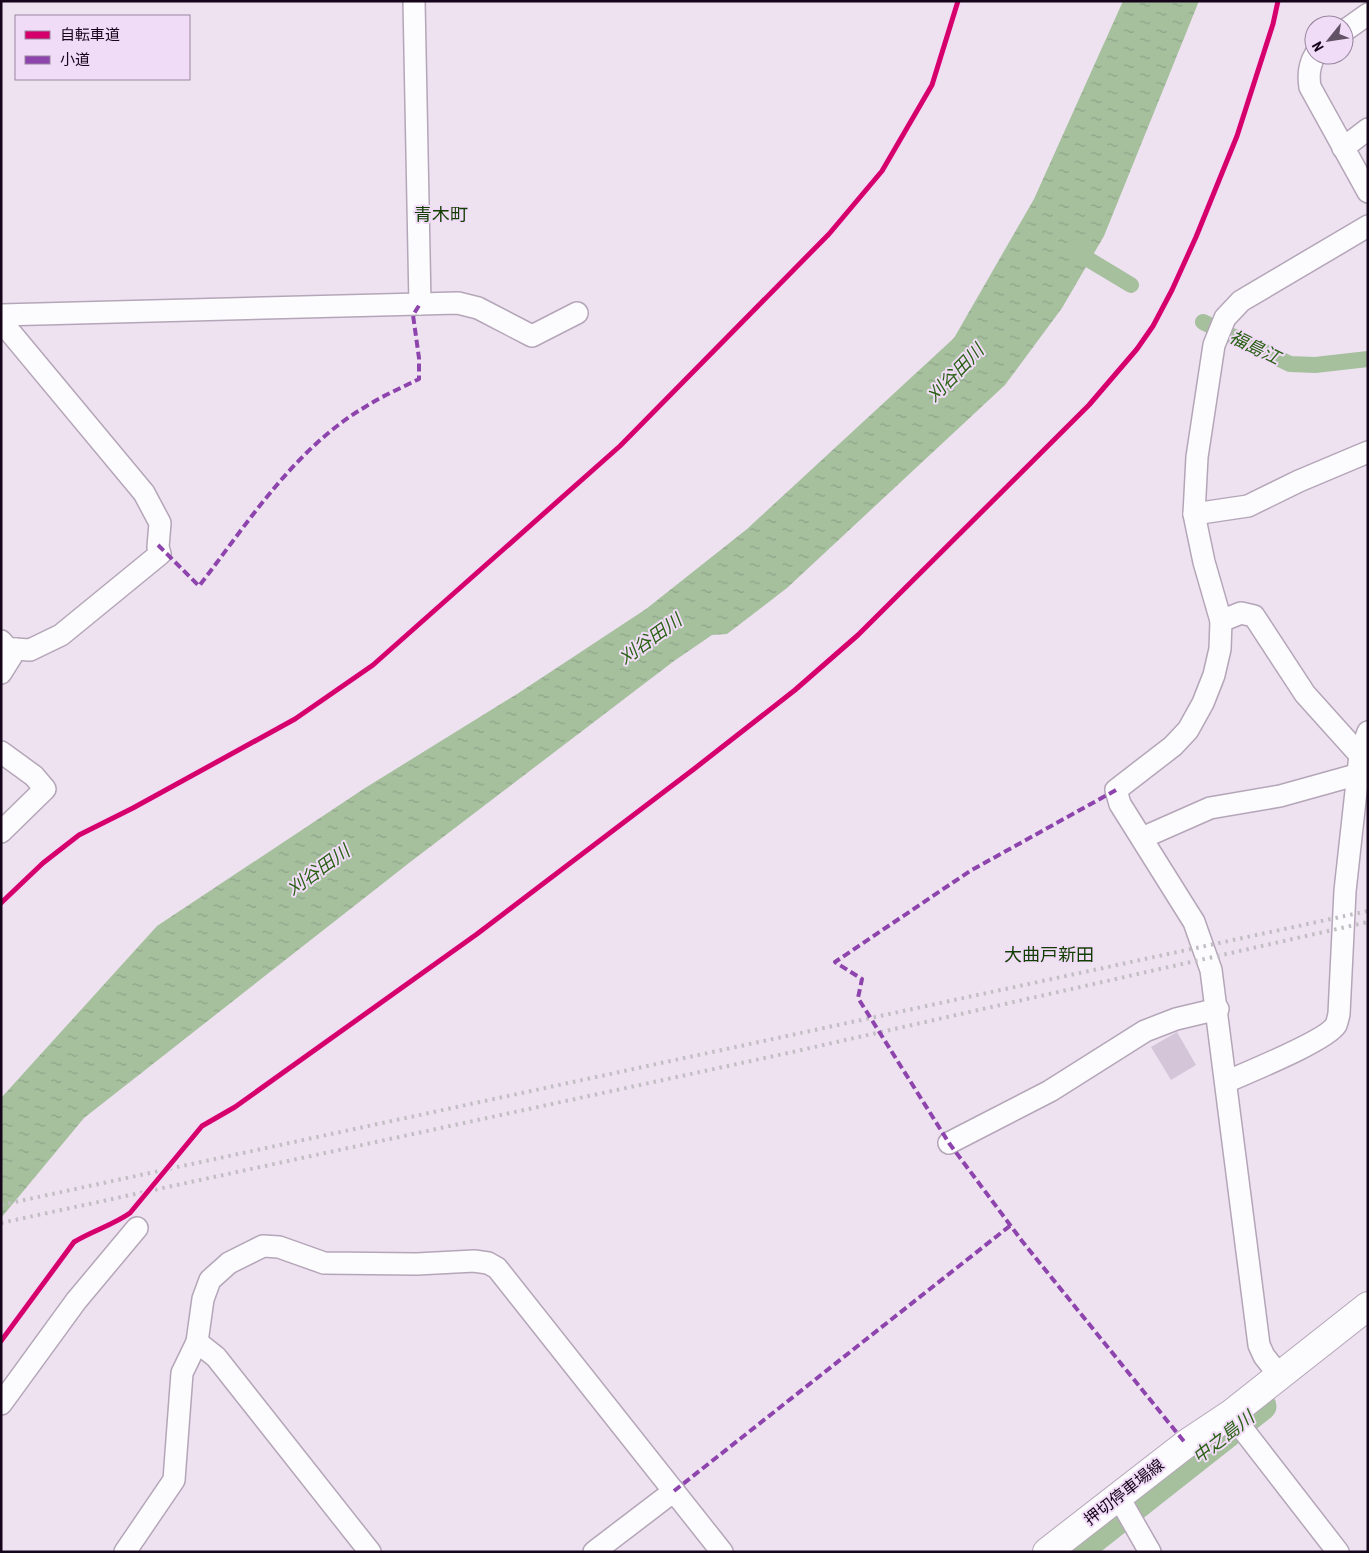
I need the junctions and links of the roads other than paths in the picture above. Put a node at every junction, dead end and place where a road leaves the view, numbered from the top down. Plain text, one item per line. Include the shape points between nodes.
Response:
1 (414, 1) edge
2 (1368, 14) edge
3 (1354, 24) edge
4 (1310, 65) edge
5 (1368, 128) edge
6 (1343, 148) junction
7 (1368, 192) edge
8 (1368, 226) edge
9 (420, 304) junction
10 (577, 313) dead end
11 (1, 315) edge
12 (1, 321) edge
13 (1368, 452) edge
14 (1194, 514) junction
15 (1221, 621) junction
16 (8, 645) edge
17 (1, 673) edge
18 (1368, 732) edge
19 (1, 752) edge
20 (1362, 764) edge
21 (1, 832) edge
22 (1142, 838) junction
23 (1218, 1009) junction
24 (1226, 1082) junction
25 (949, 1144) dead end
26 (137, 1228) dead end
27 (1368, 1306) edge
28 (197, 1342) junction
29 (1279, 1375) junction
30 (1, 1404) edge
31 (1231, 1414) junction
32 (674, 1491) junction
33 (1118, 1496) junction
34 (125, 1552) edge
35 (370, 1552) edge
36 (594, 1552) edge
37 (722, 1552) edge
38 (1047, 1552) edge
39 (1150, 1552) edge
40 (1338, 1552) edge

1 - 9 street
2 - 3 street
4 - 6 street via 1310,87
5 - 6 street
6 - 7 street
8 - 14 street via 1241,301 1225,318 1214,346 1197,457
9 - 10 street via 458,303 478,308 532,336
9 - 11 street
12 - 16 street via 144,493 160,523 160,554 61,635 30,650
13 - 14 street via 1248,506
14 - 15 street
15 - 20 street via 1241,613 1254,616 1290,674
15 - 22 street via 1220,649 1214,675 1204,703 1188,730 1173,746 1116,790 1120,804
16 - 17 street
18 - 20 street
19 - 21 street via 34,776 45,789
20 - 22 street via 1280,796 1210,808
20 - 24 street via 1345,891 1336,1025 1284,1056
22 - 23 street via 1194,922 1211,970
23 - 24 street
23 - 25 street via 1145,1031 1050,1091
24 - 29 street via 1259,1346
26 - 30 street via 76,1301
27 - 29 main road, 押切停車場線
28 - 32 street via 203,1299 210,1280 229,1263 263,1246 279,1247 324,1262 488,1263 498,1268
28 - 34 street via 182,1372 174,1480
28 - 35 street via 216,1357
29 - 31 main road, 押切停車場線
31 - 33 main road, 押切停車場線
31 - 40 street
32 - 36 street
32 - 37 street
33 - 38 main road, 押切停車場線
33 - 39 street

